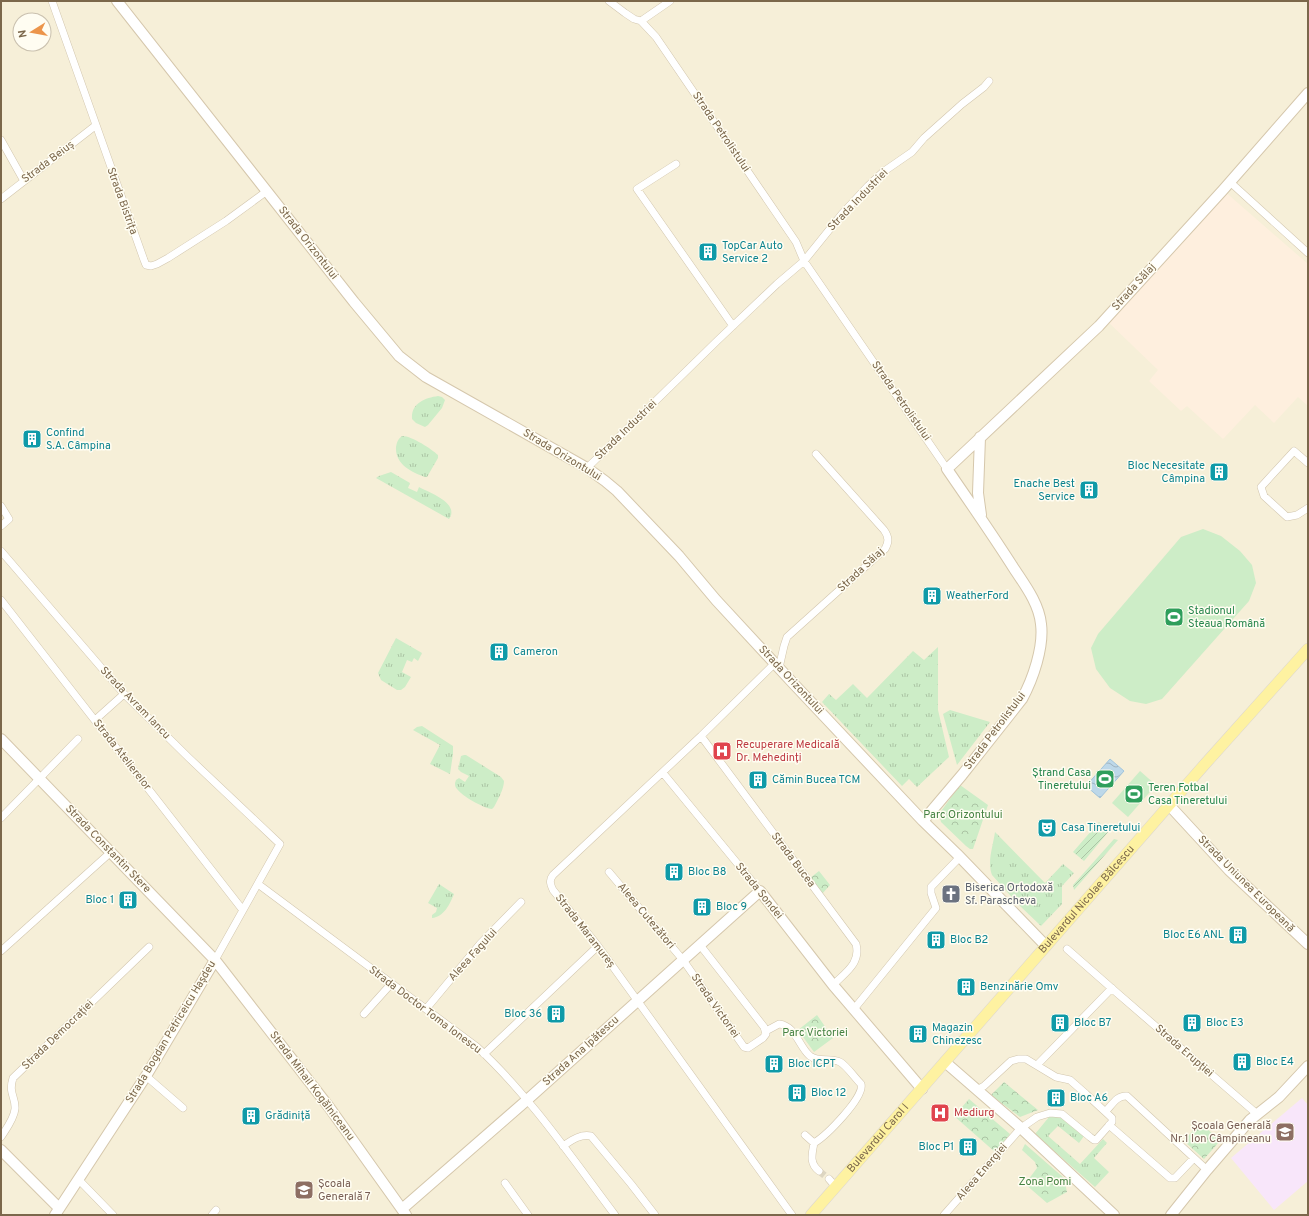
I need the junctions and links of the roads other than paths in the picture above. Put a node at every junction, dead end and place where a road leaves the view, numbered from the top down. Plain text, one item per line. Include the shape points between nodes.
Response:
1 (52, 1) edge
2 (117, 1) edge
3 (609, 1) edge
4 (670, 1) edge
5 (641, 20) junction
6 (989, 81) dead end
7 (1308, 93) edge
8 (95, 126) junction
9 (1, 140) edge
10 (676, 164) dead end
11 (24, 181) junction
12 (1230, 182) junction
13 (267, 191) junction
14 (1, 199) edge
15 (1308, 253) edge
16 (804, 261) junction
17 (733, 326) junction
18 (980, 437) junction
19 (816, 454) dead end
20 (1308, 463) edge
21 (587, 468) junction
22 (947, 468) junction
23 (1, 506) edge
24 (1308, 508) edge
25 (983, 521) junction
26 (1, 526) edge
27 (1, 551) edge
28 (1, 600) edge
29 (1308, 649) edge
30 (777, 665) junction
31 (124, 694) junction
32 (95, 720) junction
33 (701, 736) junction
34 (1, 739) edge
35 (78, 739) dead end
36 (663, 772) junction
37 (38, 778) junction
38 (1169, 805) junction
39 (1, 818) edge
40 (924, 821) junction
41 (280, 844) joint
42 (111, 852) junction
43 (960, 857) junction
44 (609, 872) dead end
45 (258, 884) junction
46 (760, 891) junction
47 (522, 902) dead end
48 (242, 909) junction
49 (1308, 944) edge
50 (700, 945) junction
51 (598, 946) junction
52 (1046, 946) junction
53 (149, 947) dead end
54 (1068, 949) dead end
55 (1, 951) edge
56 (215, 960) junction
57 (683, 960) junction
58 (391, 984) junction
59 (833, 985) junction
60 (1112, 988) junction
61 (638, 1001) junction
62 (426, 1009) junction
63 (854, 1009) junction
64 (364, 1014) dead end
65 (766, 1031) junction
66 (484, 1054) junction
67 (945, 1062) junction
68 (1037, 1065) junction
69 (1308, 1066) edge
70 (146, 1076) junction
71 (922, 1089) junction
72 (977, 1090) junction
73 (527, 1100) junction
74 (183, 1108) dead end
75 (1106, 1112) junction
76 (1257, 1114) junction
77 (1109, 1125) junction
78 (1021, 1128) junction
79 (805, 1135) dead end
80 (1, 1138) edge
81 (814, 1143) junction
82 (563, 1146) junction
83 (1, 1150) edge
84 (1194, 1158) junction
85 (1207, 1170) junction
86 (819, 1171) tunnel mouth
87 (78, 1179) junction
88 (505, 1182) dead end
89 (57, 1211) edge
90 (404, 1212) edge
91 (1110, 1214) edge
92 (113, 1215) edge
93 (528, 1215) edge
94 (615, 1215) edge
95 (655, 1215) edge
96 (792, 1215) edge
97 (811, 1215) edge
98 (944, 1215) edge
99 (1170, 1215) edge

1 - 8 street, Strada Bistrița
2 - 13 street, Strada Orizontului
3 - 5 street, Strada Petrolistului via 634,19
4 - 5 street
5 - 16 street, Strada Petrolistului via 656,37 796,242
6 - 16 street, Strada Industriei via 924,138 912,152 868,186
7 - 12 street, Strada Sălaj
8 - 11 street, Strada Beiuș
8 - 13 street, Strada Bistrița via 146,265 151,266 168,258 226,222
9 - 11 street
10 - 17 street via 637,189
11 - 14 street, Strada Beiuș
12 - 15 street
12 - 18 street, Strada Sălaj via 1099,326
13 - 21 street, Strada Orizontului via 399,356 426,377
16 - 17 street, Strada Industriei
16 - 22 street, Strada Petrolistului
17 - 21 street, Strada Industriei
18 - 22 street, Strada Sălaj
18 - 25 street via 978,497
19 - 30 street, Strada Sălaj via 884,530 888,544 787,637
20 - 24 street via 1294,451 1261,487 1264,496 1287,517 1297,515
21 - 30 street, Strada Orizontului via 617,491
22 - 25 street, Strada Petrolistului
23 - 26 street via 9,519
25 - 40 street, Strada Petrolistului via 1036,607 1041,624 1040,644 1032,676 1022,699
27 - 31 street, Strada Avram Iancu
28 - 32 street, Strada Atelierelor
29 - 38 main road, Bulevardul Nicolae Bălcescu
30 - 33 street, Strada Maramureș
30 - 40 street, Strada Orizontului
31 - 32 street
31 - 41 street, Strada Avram Iancu
32 - 48 street, Strada Atelierelor
33 - 36 street, Strada Maramureș
33 - 59 street, Strada Bucea via 856,944 857,956 854,965
34 - 37 street, Strada Constantin Stere
35 - 37 street
36 - 46 street, Strada Sondei
36 - 51 street, Strada Maramureș via 551,878 551,886
37 - 39 street
37 - 42 street, Strada Constantin Stere
38 - 49 street, Strada Uniunea Europeană via 1229,870
38 - 52 main road, Bulevardul Nicolae Bălcescu
40 - 43 street, Strada Orizontului
41 - 45 street, Strada Bogdan Petriceicu Hașdeu
42 - 55 street
42 - 56 street, Strada Constantin Stere
43 - 52 street, Strada Orizontului
43 - 63 street via 931,887 936,908
44 - 57 street, Aleea Cutezători
45 - 48 street, Strada Bogdan Petriceicu Hașdeu
45 - 58 street, Strada Doctor Toma Ionescu
46 - 50 street, Strada Ana Ipătescu
46 - 59 street, Strada Sondei
47 - 62 street, Aleea Fagului via 480,944
48 - 56 street, Strada Bogdan Petriceicu Hașdeu
50 - 57 street, Strada Ana Ipătescu
50 - 65 street
51 - 61 street, Strada Maramureș
51 - 66 street
52 - 67 main road, Bulevardul Nicolae Bălcescu
53 - 80 street, Strada Democrației via 13,1078 11,1090 14,1112
54 - 60 street, Strada Erupției
56 - 70 street, Strada Bogdan Petriceicu Hașdeu
56 - 90 street, Strada Mihail Kogălniceanu via 334,1113
57 - 61 street, Strada Ana Ipătescu
57 - 65 street, Strada Victoriei via 744,1047 748,1048 763,1038
58 - 62 street, Strada Doctor Toma Ionescu
58 - 64 street
59 - 63 street, Strada Sondei
60 - 68 street
60 - 76 street, Strada Erupției
61 - 73 street, Strada Ana Ipătescu
61 - 96 street, Strada Maramureș
62 - 66 street, Strada Doctor Toma Ionescu
63 - 71 street, Strada Sondei
65 - 81 street, Strada Victoriei via 779,1024 788,1027 811,1057 842,1063 861,1084 861,1092 847,1112
66 - 73 street, Strada Doctor Toma Ionescu
67 - 71 main road, Bulevardul Carol I
67 - 72 street
68 - 72 street via 1026,1059 1011,1061
68 - 75 street via 1056,1077 1070,1080
69 - 76 street via 1279,1097
70 - 74 street
70 - 87 street, Strada Bogdan Petriceicu Hașdeu
71 - 97 main road, Bulevardul Carol I via 832,1183
72 - 78 street
73 - 82 street, Strada Doctor Toma Ionescu
73 - 90 street, Strada Ana Ipătescu
75 - 77 street via 1112,1118
75 - 84 street via 1120,1096 1127,1096
76 - 85 street
77 - 78 street, Aleea Energiei via 1096,1140 1062,1114 1050,1113 1036,1117
77 - 84 street via 1170,1178 1175,1178
78 - 91 street
78 - 98 street, Aleea Energiei
79 - 81 street
81 - 86 street via 813,1164
82 - 94 street, Strada Doctor Toma Ionescu
82 - 95 street via 578,1137 591,1136
83 - 89 street
84 - 85 street
85 - 99 street
87 - 89 street, Strada Bogdan Petriceicu Hașdeu
87 - 92 street
88 - 93 street

